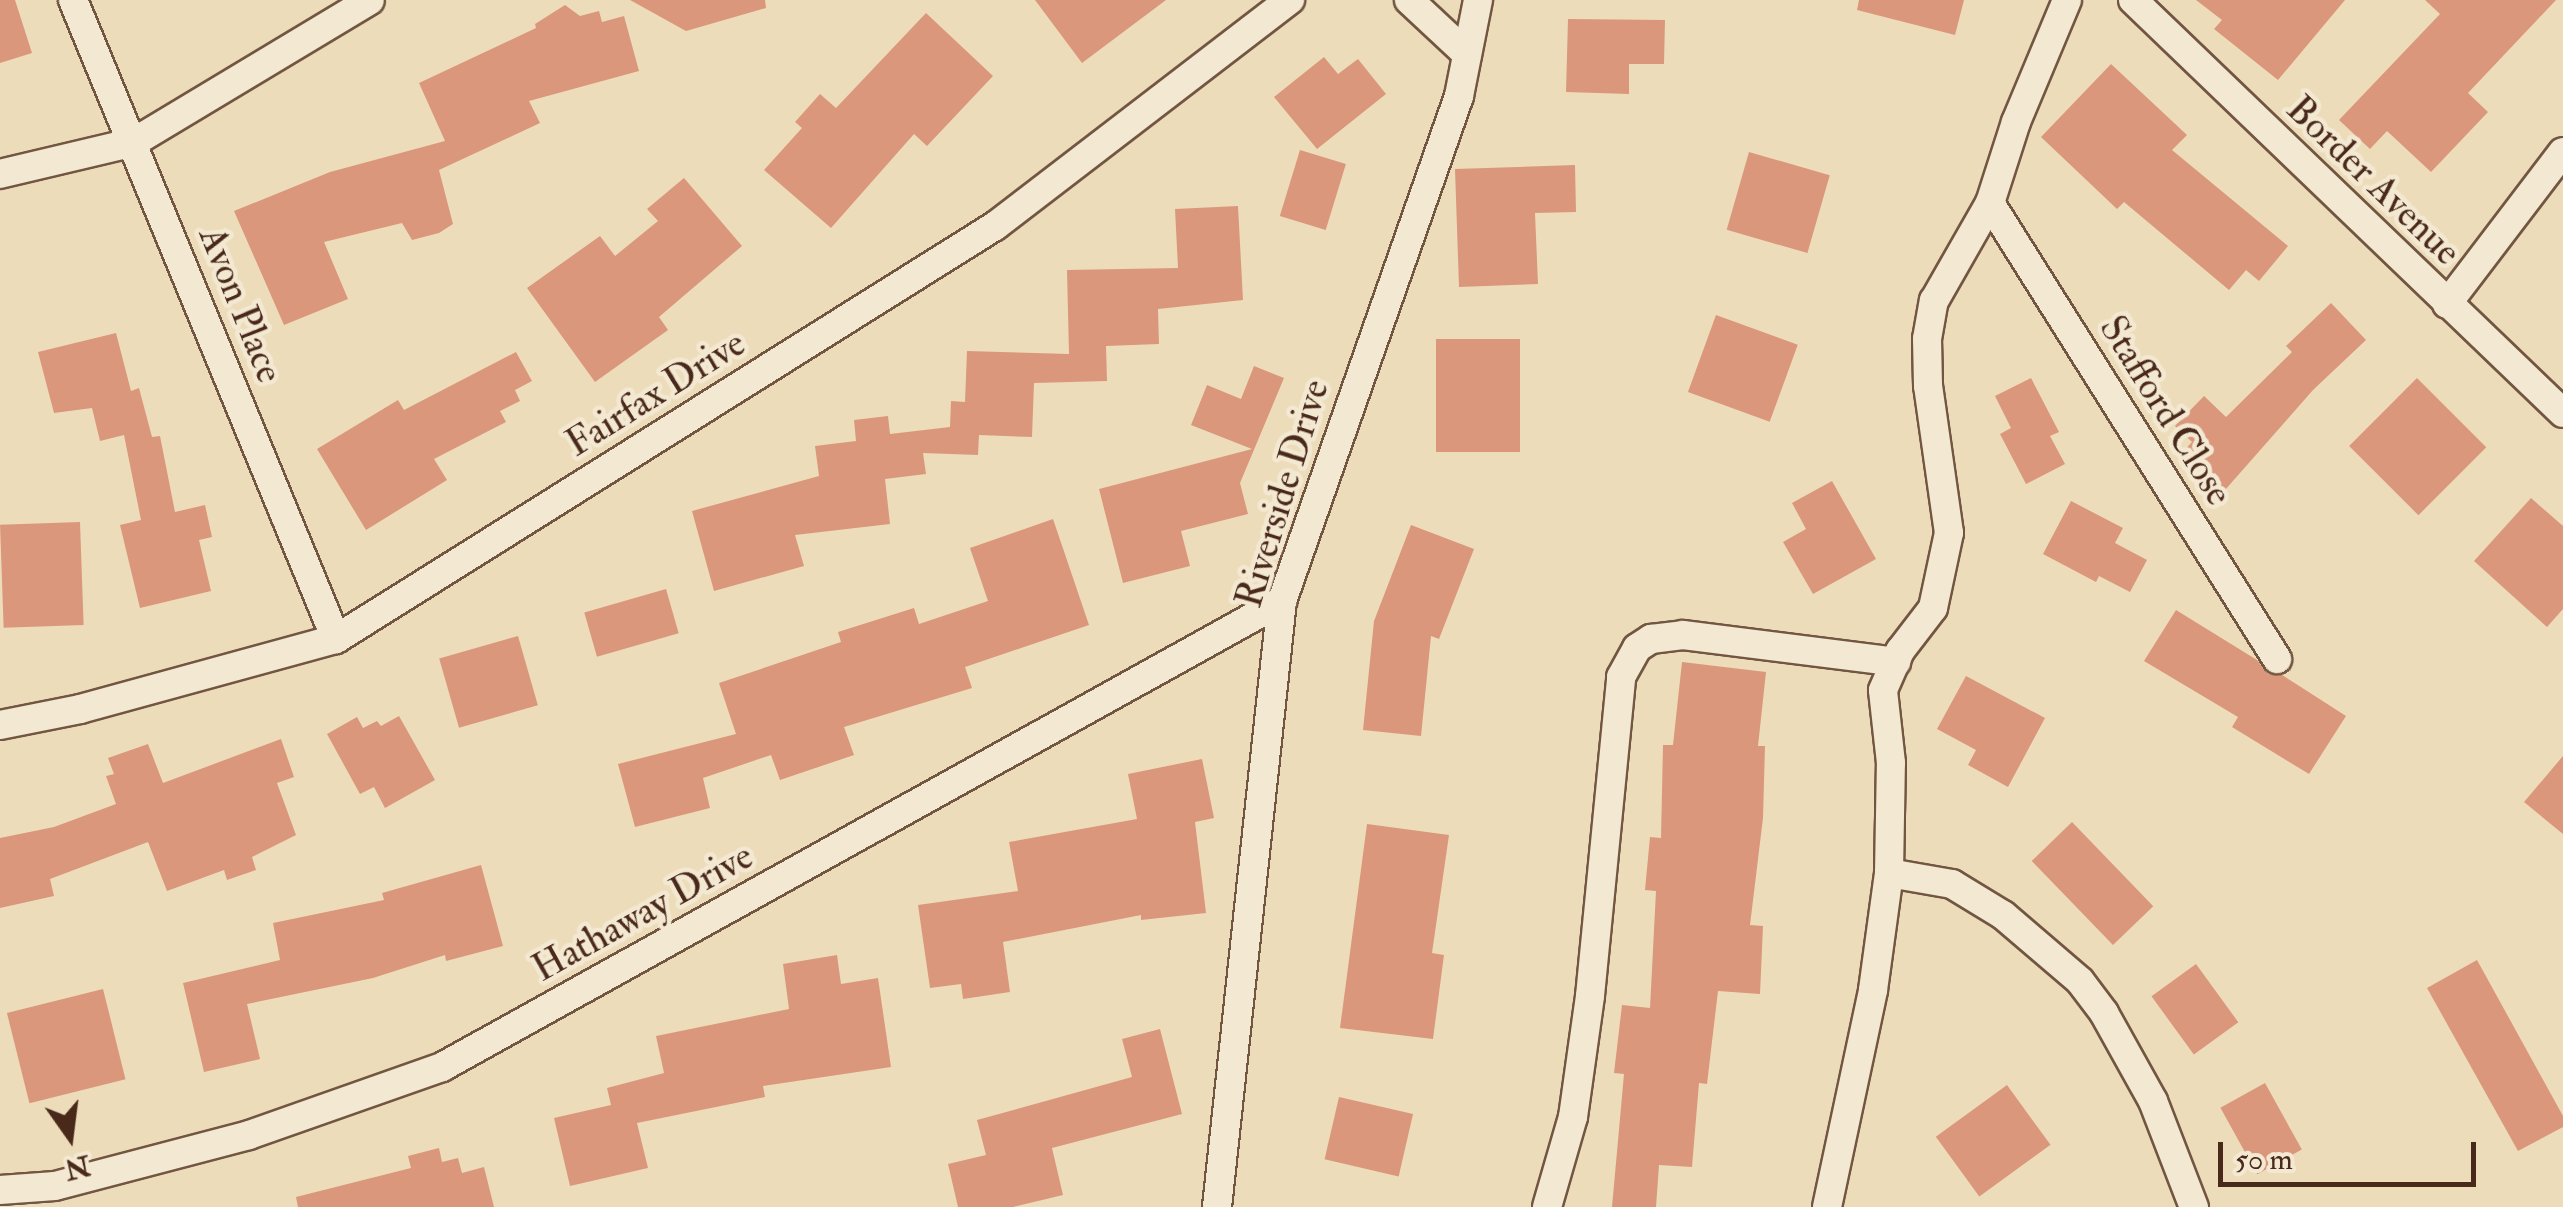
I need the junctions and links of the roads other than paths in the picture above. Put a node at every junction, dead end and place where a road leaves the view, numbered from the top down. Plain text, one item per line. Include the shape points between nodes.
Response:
1 (73, 0) edge
2 (370, 0) edge
3 (1290, 0) edge
4 (1409, 0) edge
5 (1478, 0) edge
6 (2067, 0) edge
7 (2134, 0) edge
8 (1468, 54) junction
9 (134, 142) junction
10 (2563, 152) edge
11 (0, 174) edge
12 (1990, 203) junction
13 (2446, 304) junction
14 (2563, 413) edge
15 (1282, 601) junction
16 (336, 639) junction
17 (2277, 659) dead end
18 (1896, 662) junction
19 (0, 725) edge
20 (1889, 874) junction
21 (0, 1190) edge
22 (1213, 1205) edge
23 (1547, 1207) edge
24 (1826, 1207) edge
25 (2194, 1207) edge

1 - 9 street, Avon Place
2 - 9 street
3 - 16 street, Fairfax Drive via 996,226
4 - 8 street
5 - 8 street, Riverside Drive
6 - 12 street
7 - 13 street, Border Avenue
8 - 15 street, Riverside Drive via 1460,96
9 - 11 street
9 - 16 street, Avon Place
10 - 13 street
12 - 17 street, Stafford Close
12 - 18 street via 1934,302 1928,386 1949,534 1933,608
13 - 14 street, Border Avenue
15 - 21 street, Hathaway Drive via 442,1067 249,1135 56,1186
15 - 22 street, Riverside Drive
16 - 19 street, Fairfax Drive
18 - 20 street via 1883,690 1891,763
18 - 23 street via 1683,635 1650,638 1637,648 1621,676 1573,1117
20 - 24 street via 1873,990
20 - 25 street via 1952,884 2003,915 2080,981 2153,1101

